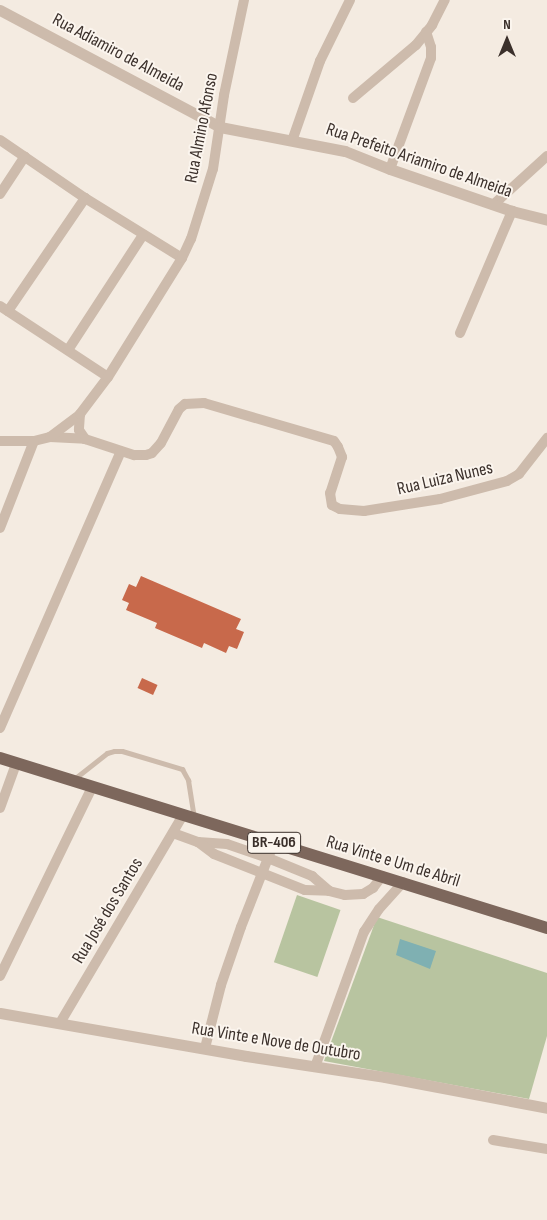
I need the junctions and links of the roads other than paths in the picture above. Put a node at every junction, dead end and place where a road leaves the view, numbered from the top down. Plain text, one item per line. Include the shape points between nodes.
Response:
1 (244, 0) edge
2 (350, 0) edge
3 (445, 0) edge
4 (0, 10) edge
5 (426, 32) junction
6 (353, 98) dead end
7 (220, 127) junction
8 (0, 140) edge
9 (292, 141) junction
10 (25, 156) junction
11 (547, 156) edge
12 (390, 169) junction
13 (0, 194) edge
14 (85, 198) junction
15 (493, 205) junction
16 (512, 212) junction
17 (547, 220) edge
18 (143, 235) junction
19 (182, 258) junction
20 (4, 309) edge
21 (460, 332) dead end
22 (68, 350) junction
23 (108, 377) junction
24 (80, 414) junction
25 (50, 437) junction
26 (547, 438) edge
27 (85, 440) junction
28 (0, 441) edge
29 (34, 441) junction
30 (121, 451) junction
31 (0, 528) edge
32 (0, 728) edge
33 (0, 758) edge
34 (16, 764) junction
35 (72, 781) junction
36 (92, 787) junction
37 (0, 808) edge
38 (188, 817) junction
39 (173, 833) junction
40 (198, 842) junction
41 (274, 843) junction
42 (268, 858) junction
43 (262, 874) junction
44 (382, 876) junction
45 (403, 882) junction
46 (329, 891) junction
47 (547, 928) edge
48 (0, 976) edge
49 (0, 1013) edge
50 (60, 1023) junction
51 (205, 1048) junction
52 (315, 1067) junction
53 (547, 1108) edge
54 (493, 1140) dead end
55 (547, 1149) edge

1 - 7 street, Rua Almino Afonso
2 - 9 street via 320,61
3 - 5 street
4 - 7 street, Rua Adiamiro de Almeida
5 - 6 street via 398,61
5 - 12 street via 431,58
7 - 9 street, Rua Prefeito Ariamiro de Almeida
7 - 19 street, Rua Almino Afonso via 207,188
8 - 10 street
9 - 12 street, Rua Prefeito Ariamiro de Almeida via 345,151
10 - 13 street
10 - 14 street
11 - 15 street
12 - 15 street, Rua Prefeito Ariamiro de Almeida
14 - 18 street
14 - 20 street
15 - 16 street, Rua Prefeito Ariamiro de Almeida
16 - 17 street, Rua Prefeito Ariamiro de Almeida
16 - 21 street
18 - 19 street
18 - 22 street
19 - 23 street, Rua Almino Afonso
20 - 22 street
22 - 23 street
23 - 24 street, Rua Almino Afonso
24 - 25 street, Rua Almino Afonso
24 - 27 street via 79,430
25 - 27 street
25 - 29 street
26 - 30 street, Rua Luiza Nunes via 517,476 507,481 405,506 364,511 332,505 330,493 342,457 334,441 204,403 185,404 179,409 152,453 134,455
27 - 30 street
28 - 29 street
29 - 31 street
30 - 32 street
33 - 34 main road, Rua Vinte e Um de Abril / BR-406
34 - 35 main road, Rua Vinte e Um de Abril / BR-406
34 - 37 street
35 - 36 main road, Rua Vinte e Um de Abril / BR-406
35 - 38 lane via 114,751 182,769 188,780
36 - 38 main road, Rua Vinte e Um de Abril / BR-406
36 - 48 street
38 - 39 street, Rua José dos Santos
38 - 41 main road, Rua Vinte e Um de Abril / BR-406
39 - 40 street
39 - 50 street, Rua José dos Santos
40 - 42 street via 227,844
40 - 43 street via 214,854
41 - 42 street
41 - 44 main road, Rua Vinte e Um de Abril / BR-406
42 - 43 street
42 - 46 street via 312,876
43 - 46 street via 306,890
43 - 51 street via 221,986
44 - 45 main road, Rua Vinte e Um de Abril / BR-406
44 - 46 street via 373,888 363,894
45 - 47 main road, Rua Vinte e Um de Abril / BR-406
45 - 52 street via 364,932
49 - 50 street, Rua Vinte e Nove de Outubro
50 - 51 street, Rua Vinte e Nove de Outubro
51 - 52 street, Rua Vinte e Nove de Outubro
52 - 53 street, Rua Vinte e Nove de Outubro
54 - 55 street

